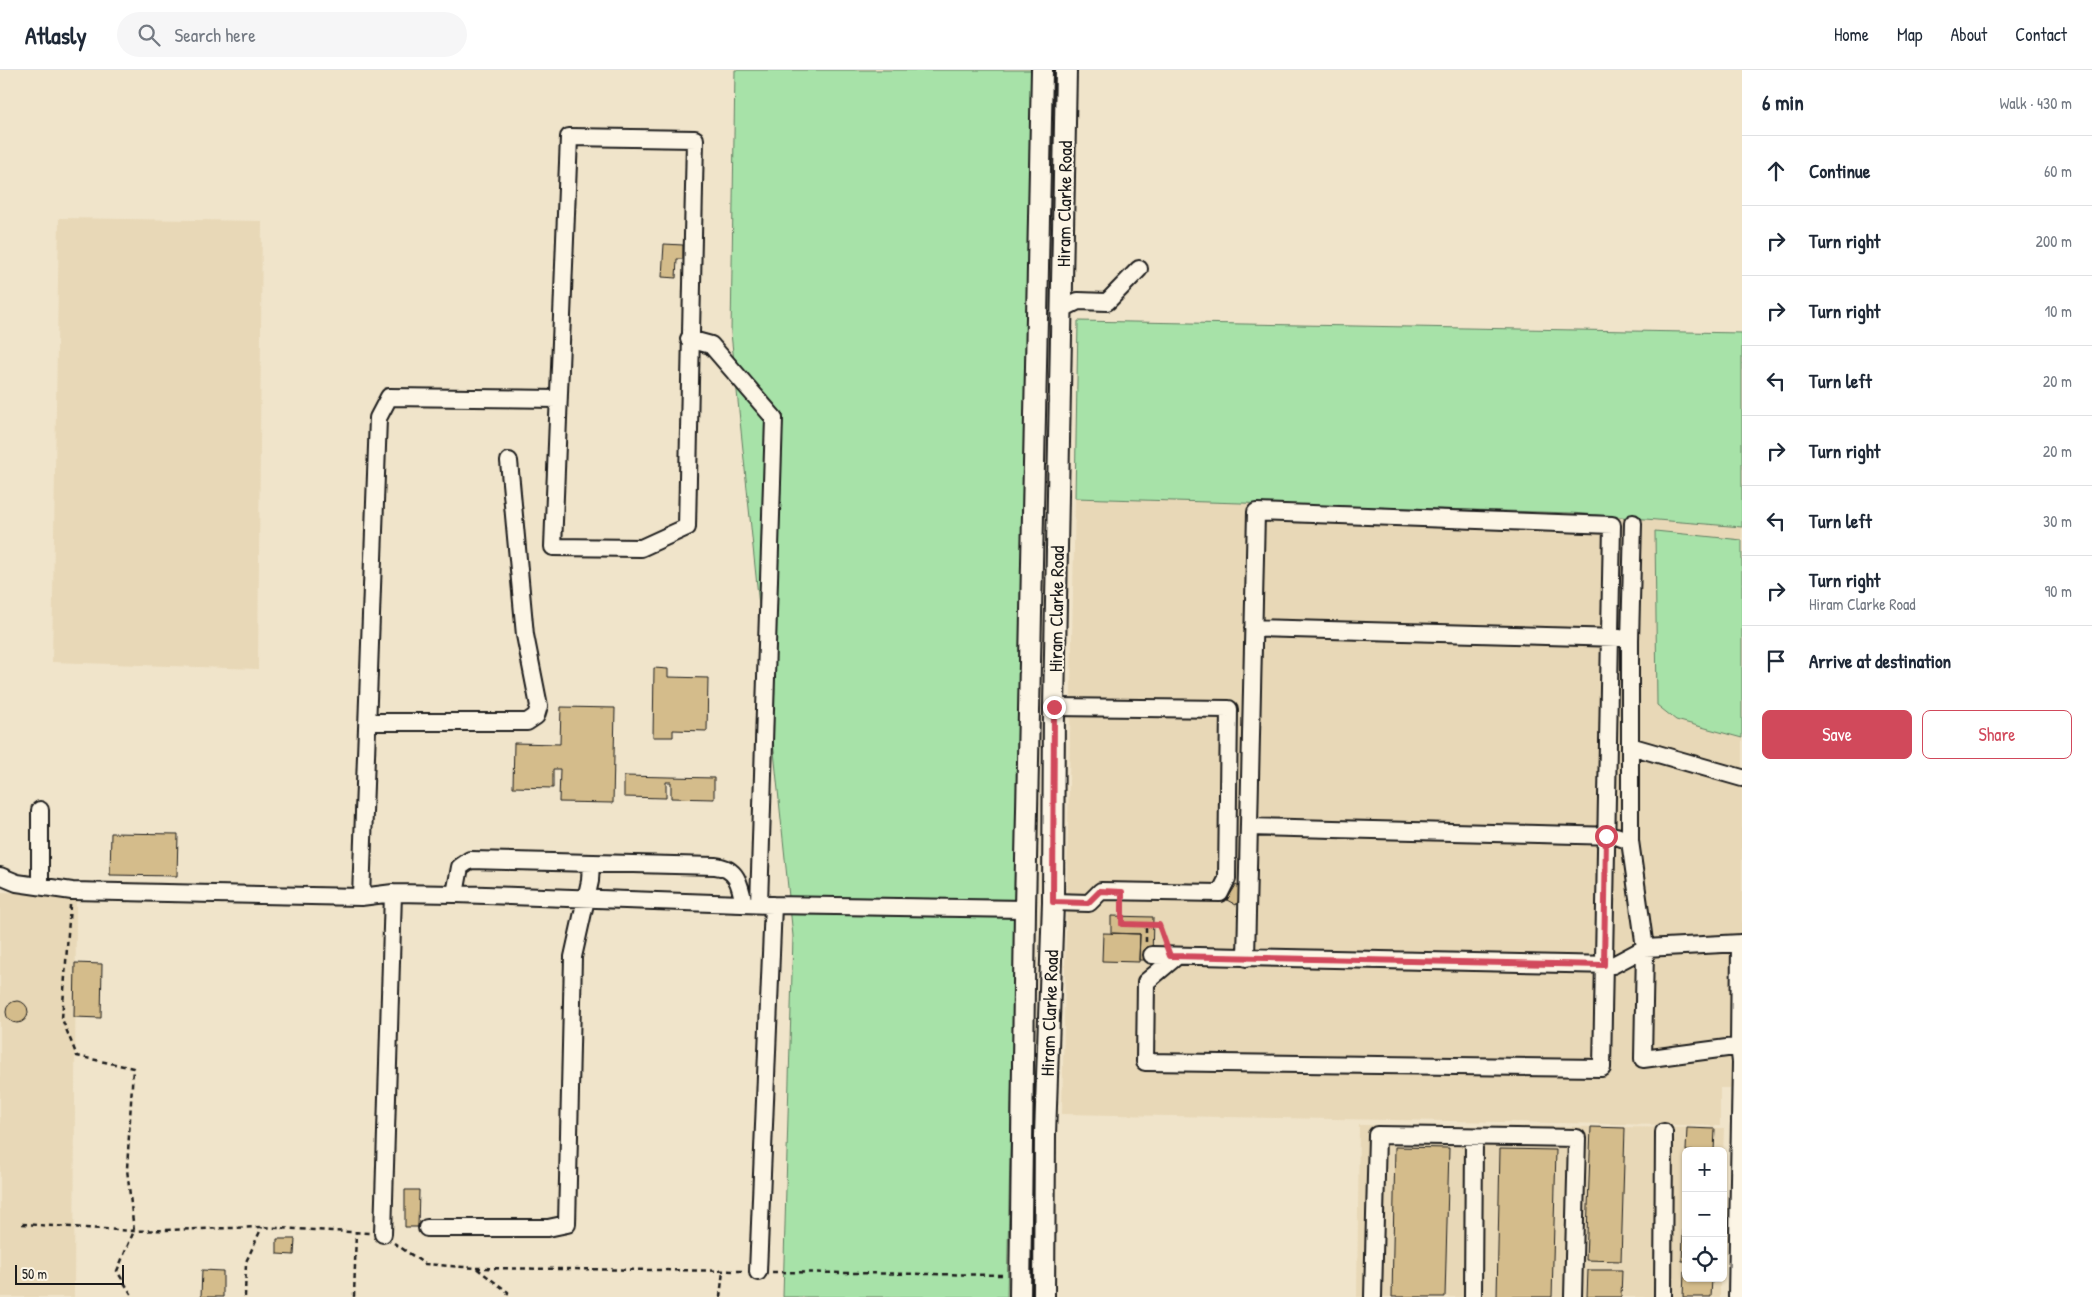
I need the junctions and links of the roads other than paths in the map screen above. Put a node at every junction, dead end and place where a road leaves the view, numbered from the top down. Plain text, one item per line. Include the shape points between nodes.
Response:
1 (1042, 77) edge
2 (1066, 77) edge
3 (1139, 270) dead end
4 (1038, 309) junction
5 (1062, 310) junction
6 (689, 339) junction
7 (557, 399) junction
8 (509, 461) dead end
9 (1033, 510) junction
10 (1059, 510) junction
11 (1633, 523) dead end
12 (1253, 628) junction
13 (1610, 638) junction
14 (1630, 640) junction
15 (1054, 707) junction
16 (1029, 710) junction
17 (367, 722) junction
18 (1630, 746) junction
19 (1742, 778) edge
20 (40, 810) dead end
21 (1249, 826) junction
22 (1606, 836) junction
23 (1630, 841) junction
24 (591, 863) junction
25 (0, 876) edge
26 (40, 885) junction
27 (393, 893) junction
28 (455, 894) junction
29 (360, 897) junction
30 (585, 898) junction
31 (1053, 902) junction
32 (758, 904) junction
33 (1025, 909) junction
34 (1741, 943) edge
35 (1645, 948) junction
36 (1152, 955) dead end
37 (1173, 956) junction
38 (1246, 958) junction
39 (1604, 965) junction
40 (1741, 1046) edge
41 (1741, 1103) edge
42 (1664, 1132) dead end
43 (1022, 1135) junction
44 (1045, 1135) junction
45 (1474, 1137) junction
46 (427, 1228) dead end
47 (383, 1234) road end
48 (758, 1272) dead end
49 (1020, 1297) edge
50 (1044, 1297) edge
51 (1373, 1297) edge
52 (1473, 1297) edge
53 (1573, 1297) edge
54 (1663, 1297) edge
55 (1737, 1297) edge

1 - 2 main road
1 - 4 main road, Hiram Clarke Road
2 - 5 main road, Hiram Clarke Road
3 - 5 street via 1107,302 1078,301
4 - 5 main road
4 - 9 main road, Hiram Clarke Road
5 - 10 main road, Hiram Clarke Road
6 - 7 street via 687,527 641,548 553,547
6 - 7 street via 695,139 569,137
6 - 32 street via 711,345 774,418
7 - 17 street via 389,397 378,418
8 - 17 street via 524,635 539,706 536,716 526,722
9 - 10 main road
9 - 16 main road, Hiram Clarke Road
10 - 15 main road, Hiram Clarke Road
11 - 14 street
12 - 13 street
12 - 13 street via 1256,512 1612,525
12 - 21 street
13 - 14 street
13 - 22 street
14 - 18 street
15 - 16 main road
15 - 31 main road, Hiram Clarke Road
15 - 31 street via 1230,709 1227,879 1220,893 1100,891 1088,903
16 - 33 main road, Hiram Clarke Road
17 - 29 street
18 - 19 street
18 - 23 street
20 - 26 street
21 - 22 street
21 - 38 street
22 - 23 street
22 - 39 street
23 - 35 street
24 - 28 street via 470,860 460,868
24 - 30 street
24 - 32 street via 724,867 734,873 741,890
25 - 26 street via 17,883
26 - 29 street via 72,890
27 - 28 street
27 - 29 street
27 - 47 street
28 - 30 street
30 - 32 street
30 - 46 street via 573,957 567,1224 548,1228
31 - 33 main road
31 - 44 main road, Hiram Clarke Road
32 - 33 street
32 - 48 street
33 - 43 main road, Hiram Clarke Road
34 - 35 street
34 - 40 street
35 - 39 street via 1613,965
35 - 40 street via 1643,1059
36 - 37 street
37 - 38 street
37 - 39 street via 1146,982 1145,1062 1602,1068
38 - 39 street
40 - 41 street
41 - 55 street
42 - 54 street
43 - 44 main road
43 - 49 main road, Hiram Clarke Road
44 - 50 main road, Hiram Clarke Road
45 - 51 street via 1377,1135
45 - 52 street
45 - 53 street via 1577,1138

